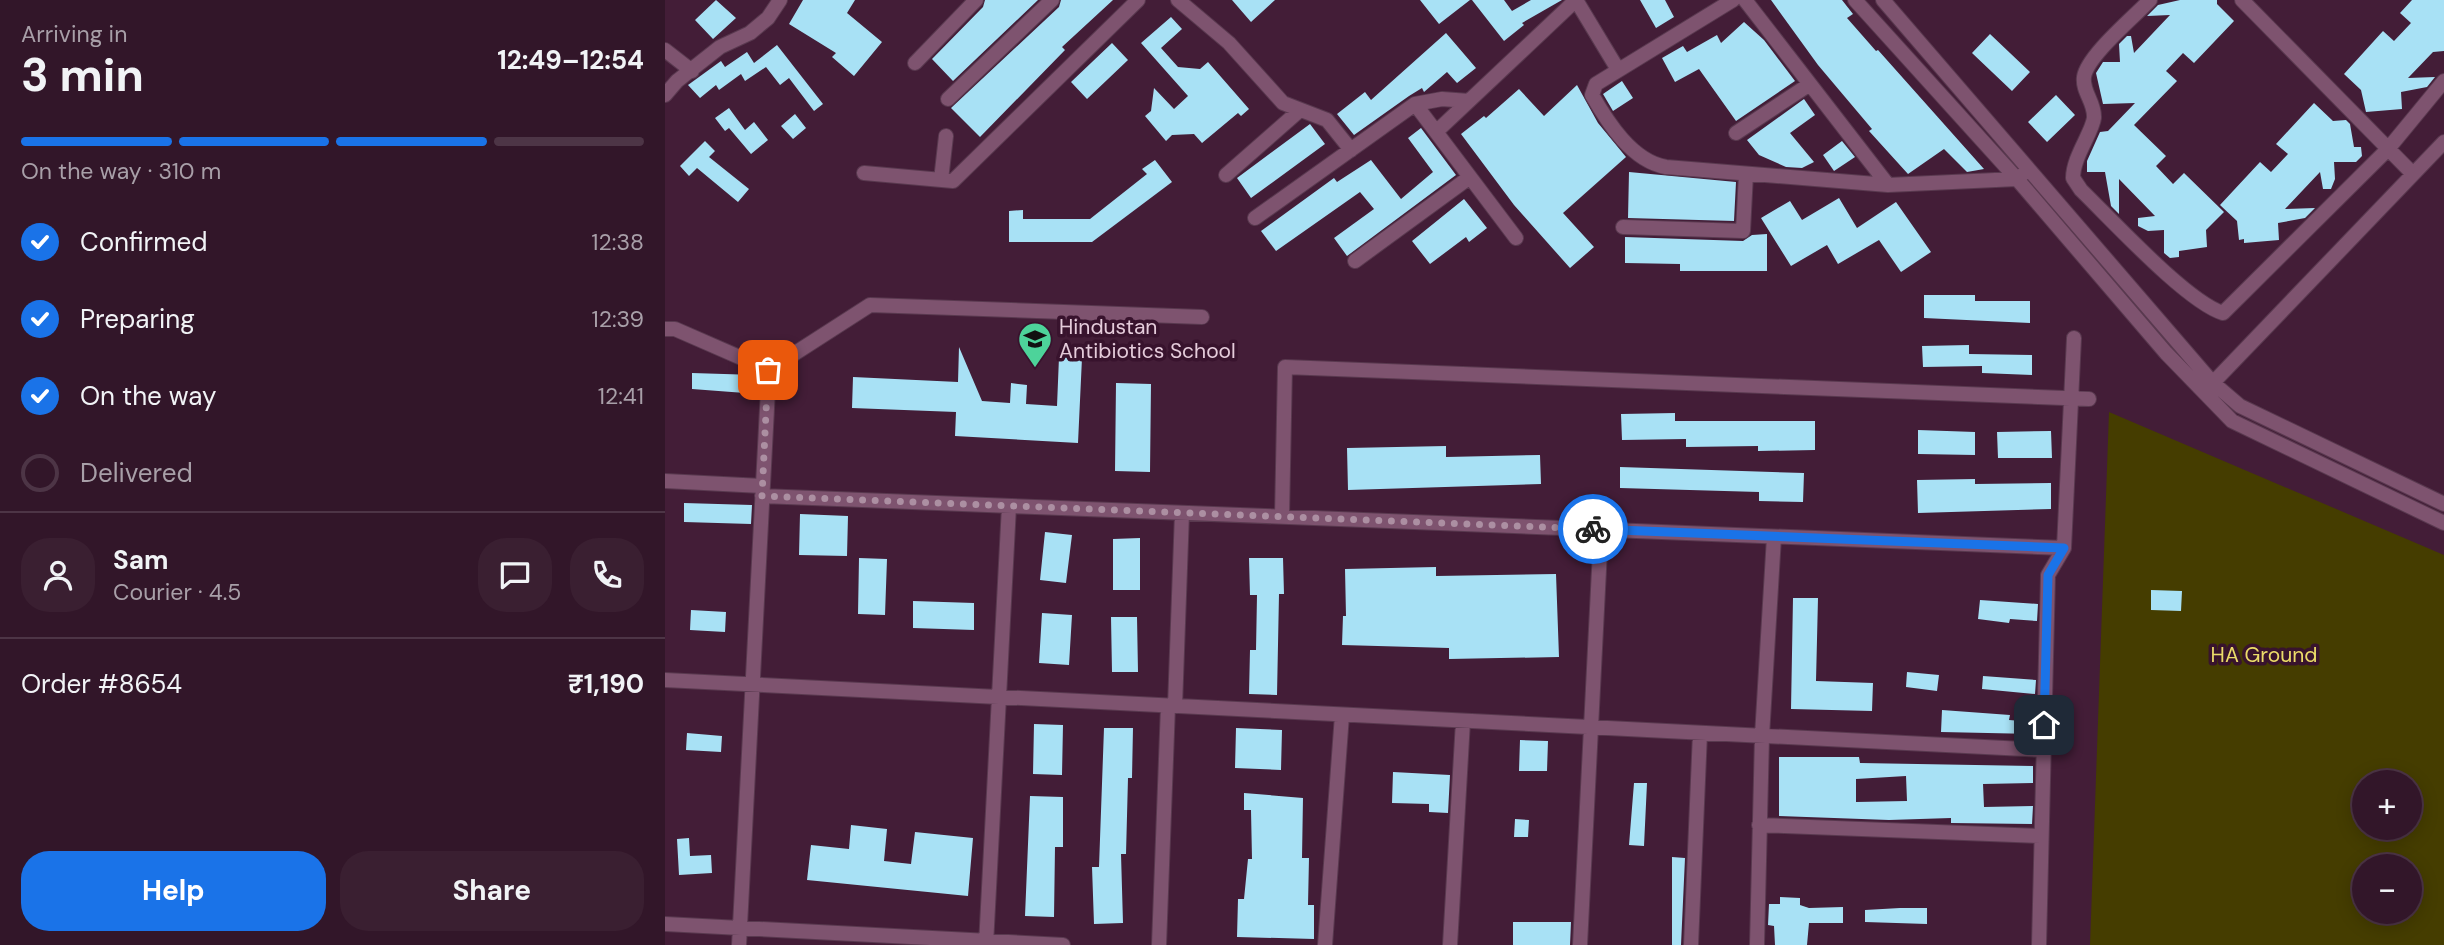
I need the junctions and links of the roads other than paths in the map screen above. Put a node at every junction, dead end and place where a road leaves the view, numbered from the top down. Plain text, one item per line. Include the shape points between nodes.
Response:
1 (780, 0) edge
2 (975, 0) edge
3 (1052, 0) edge
4 (1137, 0) edge
5 (1180, 0) edge
6 (1734, 0) edge
7 (1745, 0) edge
8 (1855, 0) edge
9 (1884, 0) edge
10 (2150, 0) edge
11 (2242, 0) edge
12 (665, 50) edge
13 (915, 63) dead end
14 (1617, 68) junction
15 (692, 71) junction
16 (2444, 81) edge
17 (1810, 84) junction
18 (665, 95) edge
19 (948, 99) dead end
20 (1469, 102) junction
21 (1415, 104) junction
22 (1300, 110) junction
23 (1436, 132) junction
24 (1736, 134) dead end
25 (946, 136) dead end
26 (2444, 142) edge
27 (2388, 149) junction
28 (1351, 150) junction
29 (864, 173) dead end
30 (1746, 174) junction
31 (2023, 174) junction
32 (2413, 174) junction
33 (1226, 175) dead end
34 (1470, 177) junction
35 (947, 181) junction
36 (1888, 185) junction
37 (1255, 218) dead end
38 (1623, 227) dead end
39 (1516, 238) dead end
40 (1355, 261) dead end
41 (1202, 317) dead end
42 (665, 329) edge
43 (2074, 338) dead end
44 (768, 370) junction
45 (2208, 387) junction
46 (2071, 397) junction
47 (2089, 399) dead end
48 (665, 481) edge
49 (762, 491) junction
50 (2444, 504) edge
51 (1009, 506) junction
52 (1182, 513) junction
53 (1282, 517) junction
54 (2444, 523) edge
55 (1601, 530) junction
56 (1774, 537) junction
57 (2064, 548) junction
58 (665, 680) edge
59 (752, 685) junction
60 (999, 697) junction
61 (1171, 706) junction
62 (1342, 715) junction
63 (1463, 721) junction
64 (1593, 727) junction
65 (1700, 733) junction
66 (1762, 736) junction
67 (2043, 750) junction
68 (1759, 825) junction
69 (2041, 836) junction
70 (665, 924) edge
71 (740, 928) junction
72 (986, 943) edge
73 (739, 945) edge
74 (1063, 945) edge
75 (1159, 945) edge
76 (1325, 945) edge
77 (1450, 945) edge
78 (1580, 945) edge
79 (1691, 945) edge
80 (1757, 945) edge
81 (2039, 945) edge

1 - 15 street via 750,33 720,47
2 - 13 street
3 - 19 street
4 - 35 street
5 - 22 street via 1229,43 1283,103
6 - 14 street
7 - 17 street
8 - 31 street
9 - 31 street
10 - 27 street via 2088,64 2084,80 2094,119 2073,178 2171,276 2213,310 2223,313
11 - 27 street
12 - 15 street
14 - 20 street via 1576,0
14 - 30 street via 1595,83 1592,94 1637,155 1657,165
15 - 18 street
16 - 27 street
17 - 24 street
17 - 36 street
20 - 21 street via 1442,99
20 - 23 street
21 - 23 street
21 - 28 street
22 - 28 street via 1327,120
22 - 33 street
23 - 34 street
25 - 35 street
26 - 32 street
27 - 32 street
28 - 37 street
29 - 35 street
30 - 36 street
30 - 38 street via 1743,231
31 - 36 street
31 - 45 street
32 - 45 street
34 - 39 street
34 - 40 street
41 - 44 street via 870,305
42 - 44 street via 675,329
43 - 46 street
44 - 49 street
45 - 50 street
45 - 54 street via 2232,421
46 - 47 street
46 - 53 street via 1285,367
46 - 57 street
48 - 49 street
49 - 51 street
49 - 59 street
51 - 52 street
51 - 60 street
52 - 53 street
52 - 61 street
53 - 55 street
55 - 56 street
55 - 64 street
56 - 57 street
56 - 66 street
57 - 67 street via 2048,575
58 - 59 street
59 - 60 street
59 - 71 street
60 - 61 street
60 - 72 street
61 - 62 street
61 - 75 street
62 - 63 street
62 - 76 street
63 - 64 street
63 - 77 street
64 - 65 street
64 - 78 street
65 - 66 street
65 - 79 street
66 - 67 street
66 - 68 street
67 - 69 street
68 - 69 street
68 - 80 street
69 - 81 street
70 - 71 street
71 - 72 street
71 - 73 street
72 - 74 street

